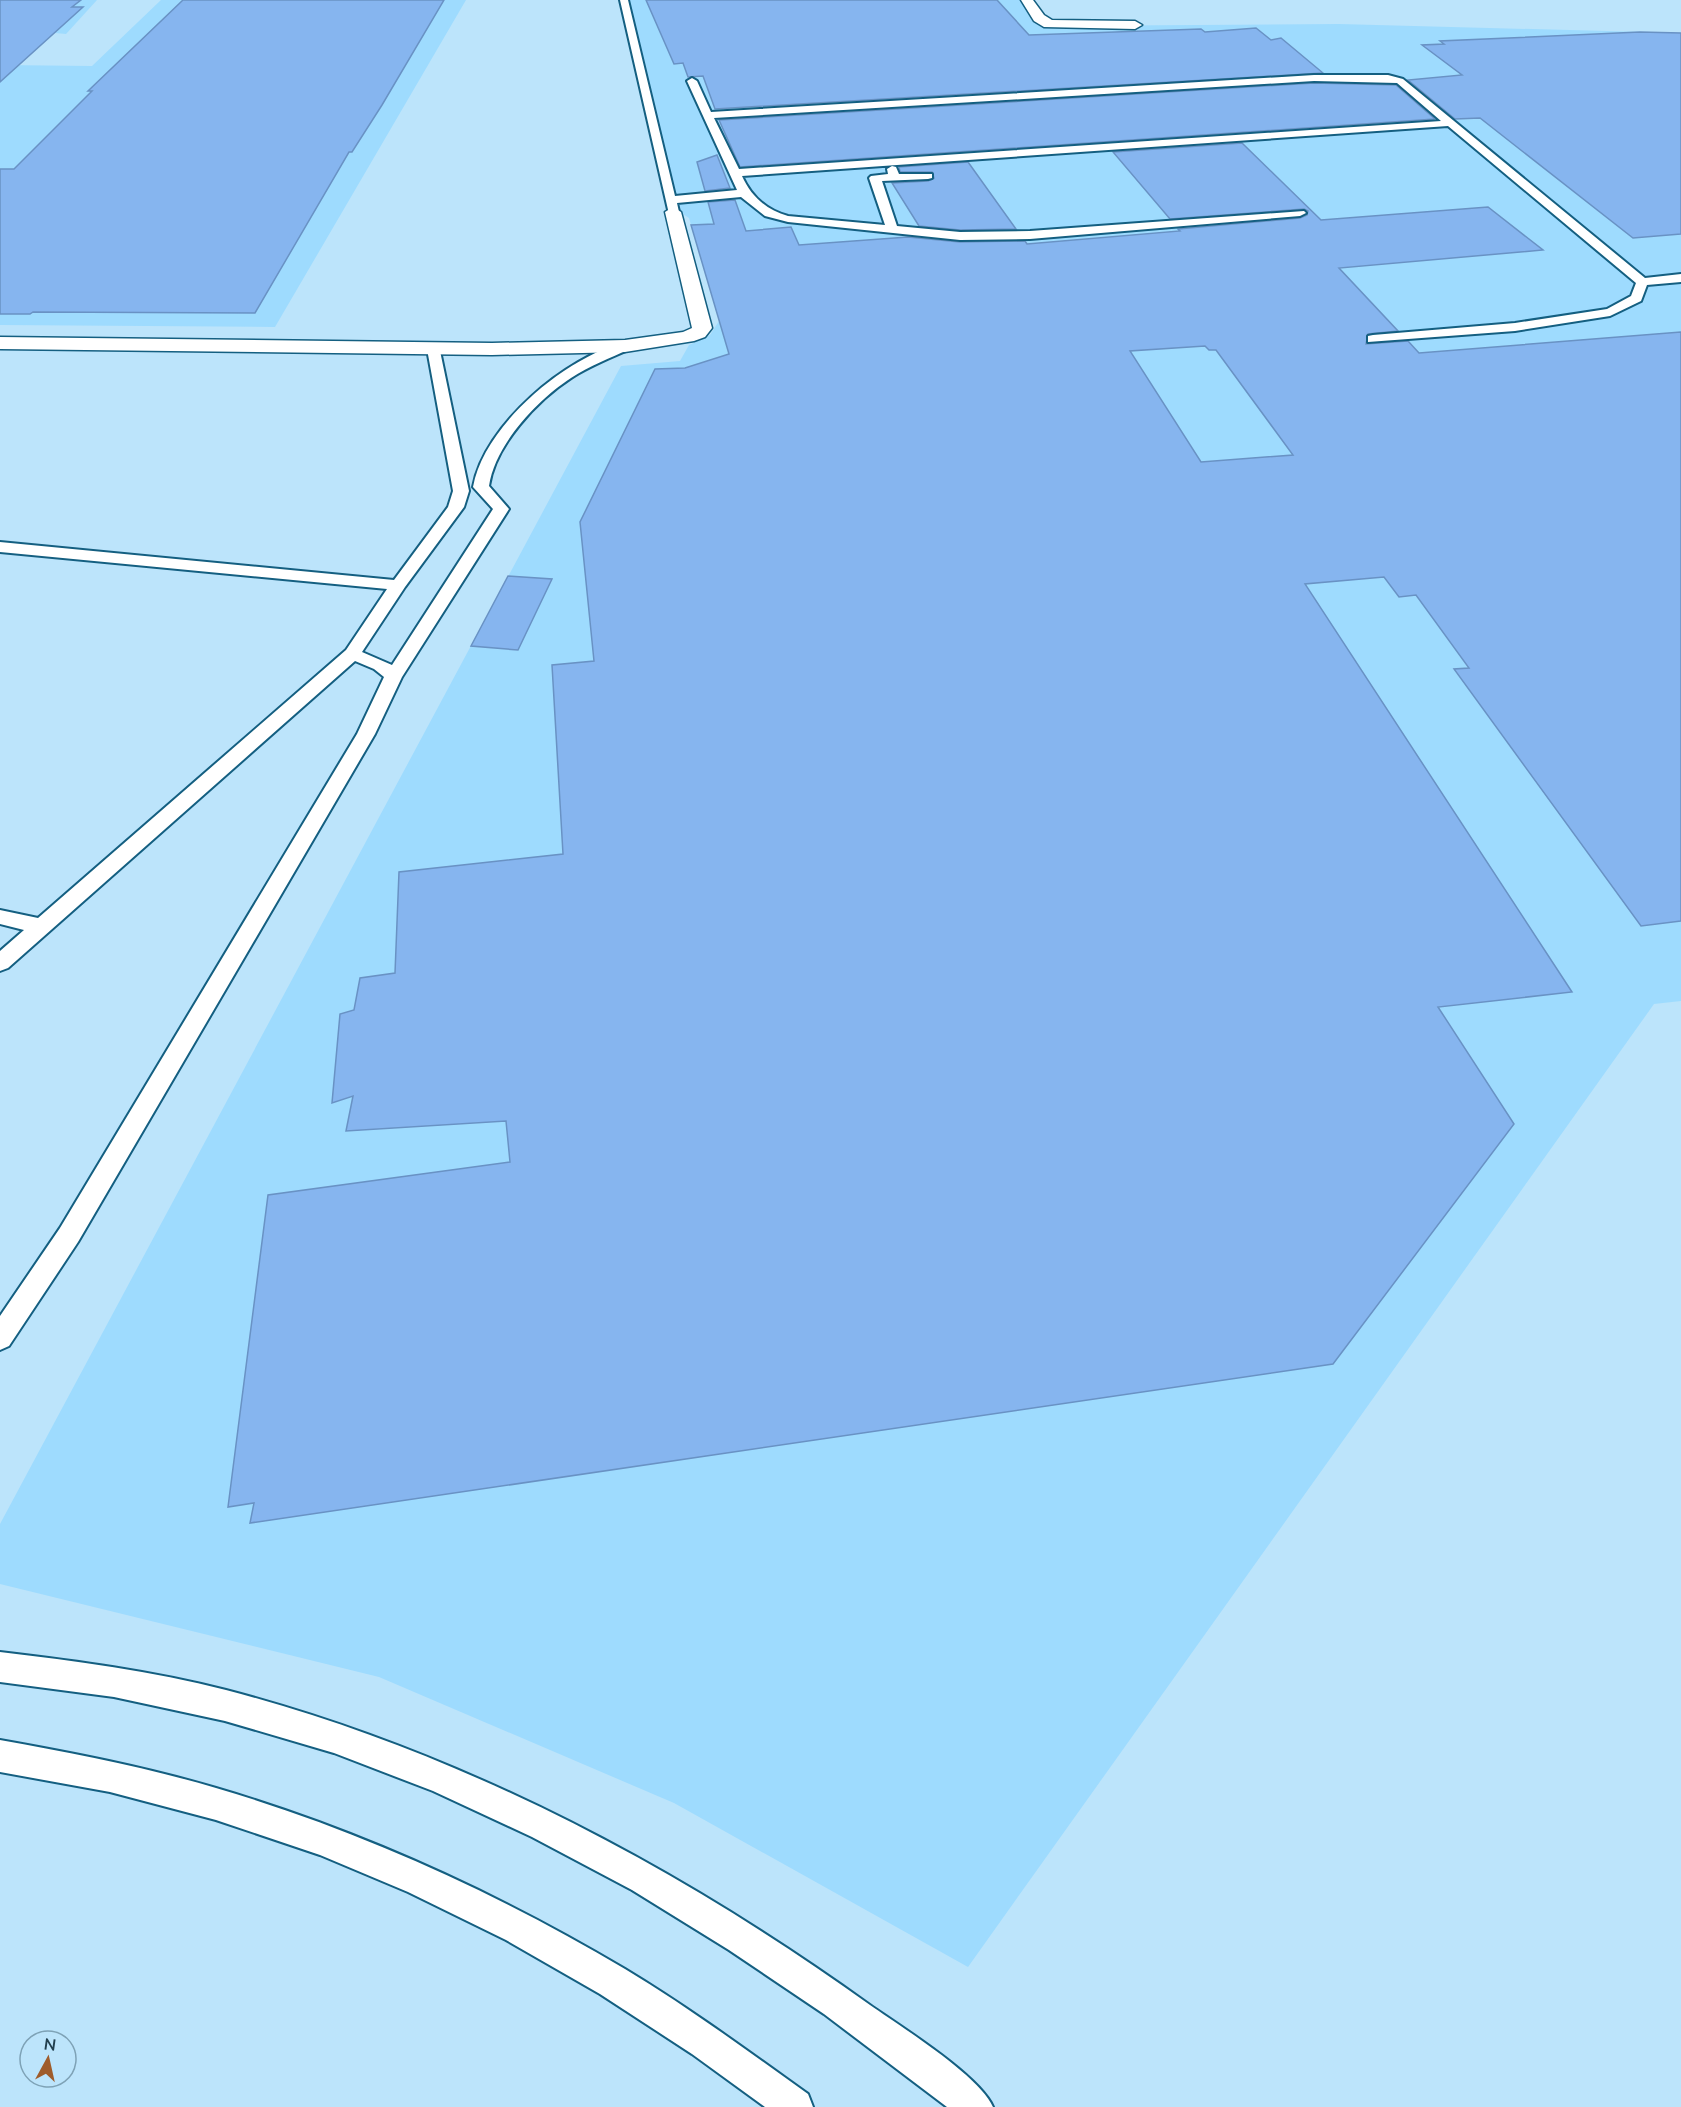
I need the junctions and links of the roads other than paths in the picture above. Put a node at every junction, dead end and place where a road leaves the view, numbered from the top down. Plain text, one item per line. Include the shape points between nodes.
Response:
1 (624, 0) edge
2 (1027, 0) edge
3 (1135, 25) dead end
4 (692, 81) dead end
5 (708, 115) junction
6 (1450, 123) junction
7 (889, 162) junction
8 (734, 173) junction
9 (928, 176) dead end
10 (895, 177) junction
11 (744, 193) junction
12 (671, 206) junction
13 (1300, 213) dead end
14 (892, 228) junction
15 (1681, 278) edge
16 (1642, 282) junction
17 (1373, 339) dead end
18 (0, 343) edge
19 (625, 346) junction
20 (434, 349) junction
21 (0, 547) edge
22 (398, 585) junction
23 (352, 654) junction
24 (393, 677) junction
25 (0, 917) edge
26 (40, 926) junction
27 (0, 963) edge
28 (0, 1338) edge
29 (0, 1667) edge
30 (0, 1756) edge
31 (795, 2107) edge
32 (975, 2107) edge

1 - 12 lane
2 - 3 street via 1039,18 1049,24
4 - 5 lane
5 - 6 lane via 1375,76 1400,81
5 - 8 lane
6 - 7 lane
6 - 16 lane
7 - 8 lane
7 - 10 lane
8 - 11 lane
9 - 10 lane
10 - 14 lane via 875,178
11 - 12 lane
11 - 14 lane via 769,214 788,219
12 - 19 street via 702,328 687,337
13 - 14 lane via 1030,235 960,236
15 - 16 lane
16 - 17 lane via 1637,298 1610,312 1515,327
18 - 20 street
19 - 20 street
19 - 24 lane via 566,375 543,392 489,459 480,487 501,508
20 - 22 lane via 460,499
21 - 22 lane
22 - 23 lane
23 - 24 lane via 389,670
23 - 26 lane
24 - 28 lane via 366,734 69,1235
25 - 26 lane
26 - 27 lane
29 - 32 lane via 98,1680 274,1717 348,1741 525,1815 614,1861 768,1953
30 - 31 lane via 93,1772 222,1803 395,1868 561,1950 729,2056

